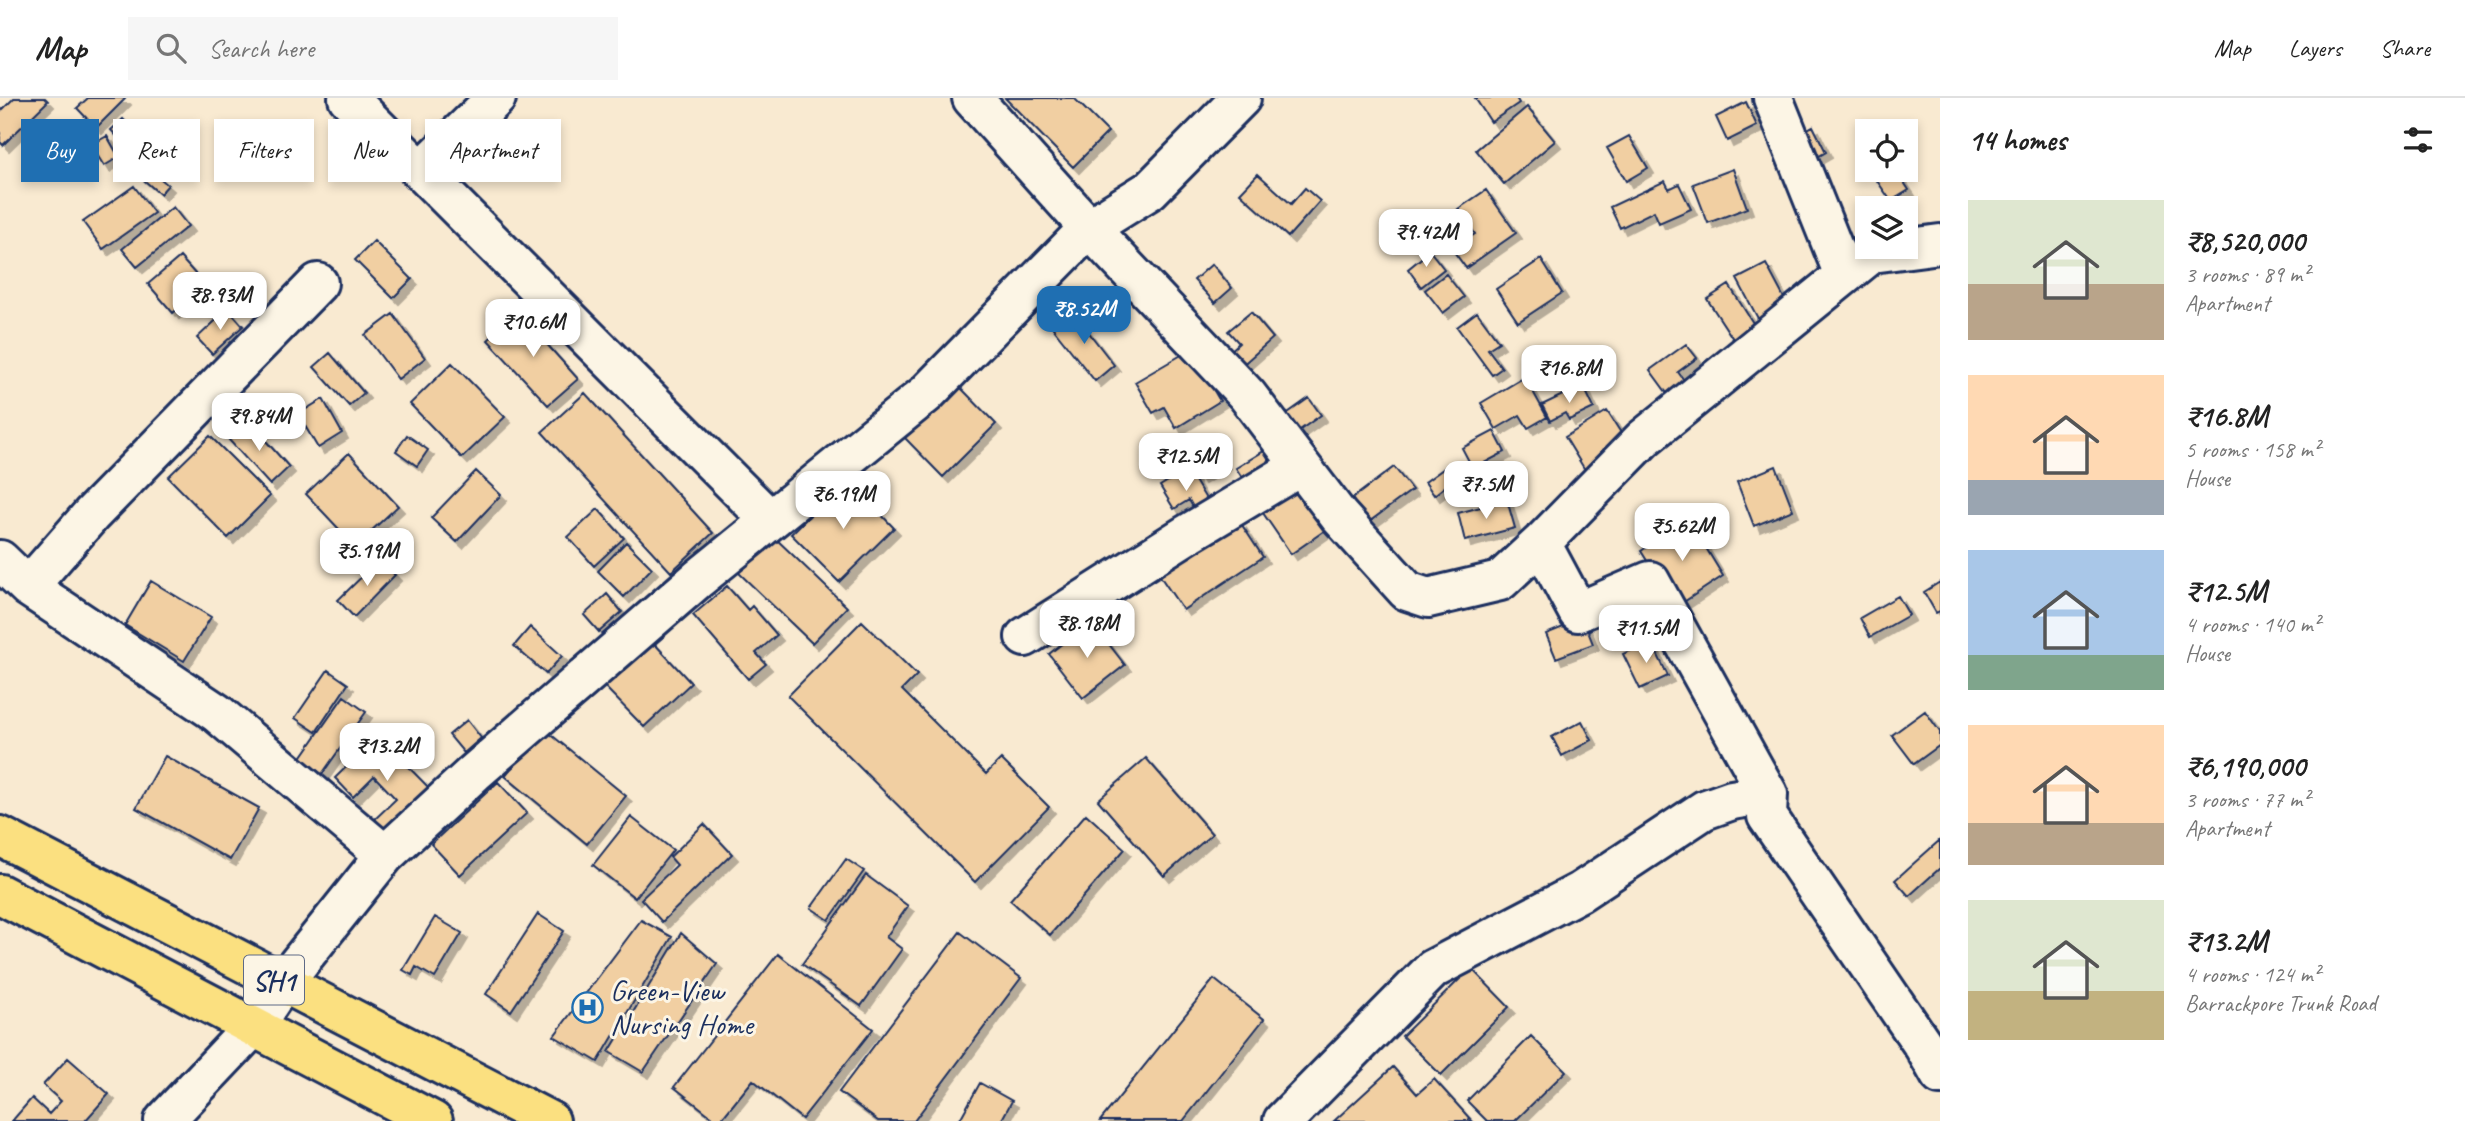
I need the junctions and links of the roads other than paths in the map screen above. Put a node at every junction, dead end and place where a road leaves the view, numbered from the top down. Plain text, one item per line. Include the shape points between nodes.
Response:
1 (348, 98) edge
2 (496, 98) edge
3 (972, 98) edge
4 (1241, 98) edge
5 (1773, 98) edge
6 (421, 171) junction
7 (1089, 228) junction
8 (1940, 243) edge
9 (1844, 275) junction
10 (318, 283) dead end
11 (1301, 466) junction
12 (770, 520) junction
13 (1541, 543) junction
14 (0, 560) edge
15 (28, 587) junction
16 (1025, 638) dead end
17 (1768, 794) junction
18 (0, 836) edge
19 (385, 855) junction
20 (0, 894) edge
21 (282, 984) junction
22 (254, 1026) junction
23 (1940, 1075) edge
24 (164, 1121) edge
25 (433, 1121) edge
26 (550, 1121) edge
27 (1283, 1121) edge

1 - 6 street
2 - 6 street
3 - 7 street
4 - 7 street via 1150,190
5 - 9 street
6 - 12 street
7 - 11 street via 1247,396
7 - 12 street via 926,394
8 - 9 street via 1872,253
9 - 13 street via 1643,439
10 - 15 street via 91,515
11 - 13 street via 1407,591 1418,595 1428,598 1500,581
11 - 16 street
12 - 19 street
13 - 17 street via 1577,612 1650,581
14 - 15 street
15 - 19 street via 217,713
17 - 23 street via 1767,816
17 - 27 street via 1704,810 1580,892 1433,969
18 - 21 main road, SH1
19 - 21 street
20 - 22 main road, SH1
21 - 22 street
21 - 26 main road, SH1
22 - 24 street
22 - 25 main road, SH1

